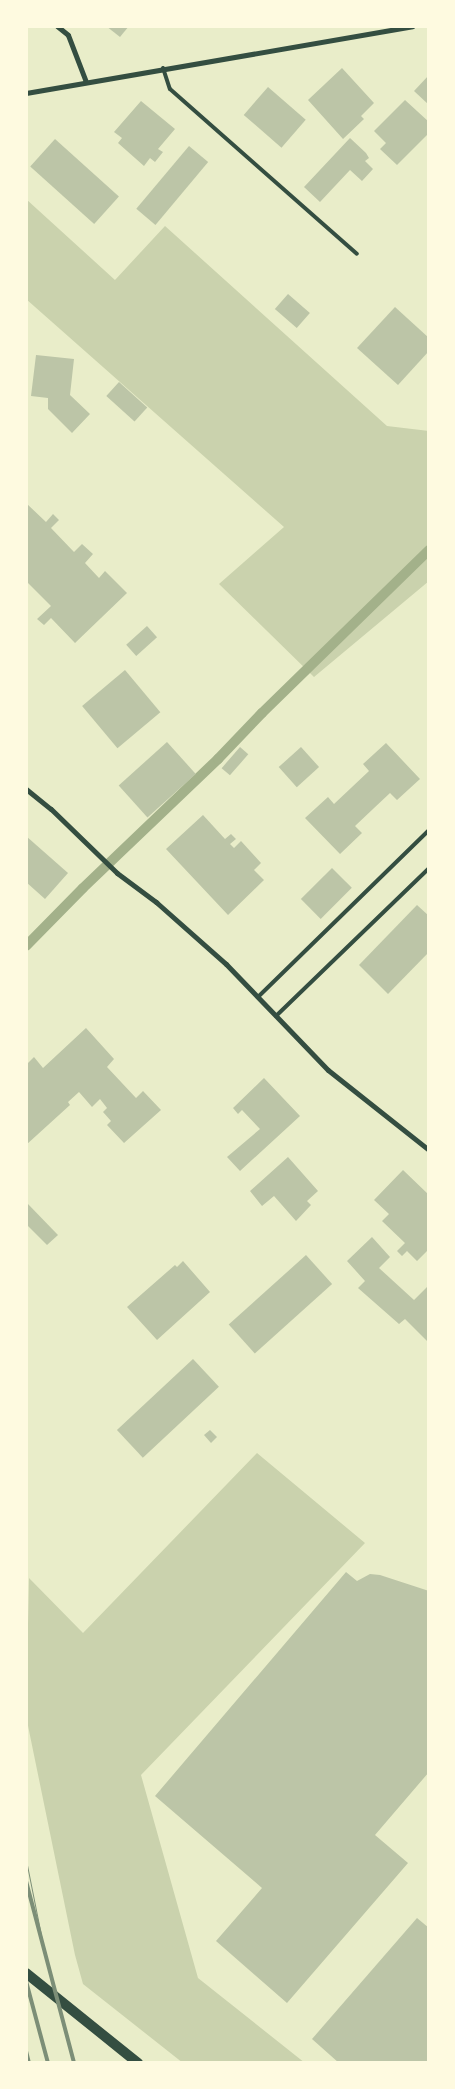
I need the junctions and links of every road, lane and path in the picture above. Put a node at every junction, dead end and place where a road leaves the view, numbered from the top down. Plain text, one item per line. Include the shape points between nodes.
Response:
1 (57, 26) edge
2 (412, 26) edge
3 (163, 68) junction
4 (86, 82) junction
5 (26, 93) edge
6 (357, 254) dead end
7 (26, 789) edge
8 (429, 830) edge
9 (429, 868) edge
10 (259, 996) junction
11 (276, 1016) junction
12 (429, 1150) edge
13 (26, 1974) edge
14 (138, 2063) edge

1 - 4 street via 68,35
2 - 3 street
3 - 4 street
3 - 6 lane via 170,89
4 - 5 street
7 - 10 street
8 - 10 lane
9 - 11 lane
10 - 11 street
11 - 12 street via 328,1070
13 - 14 main road

